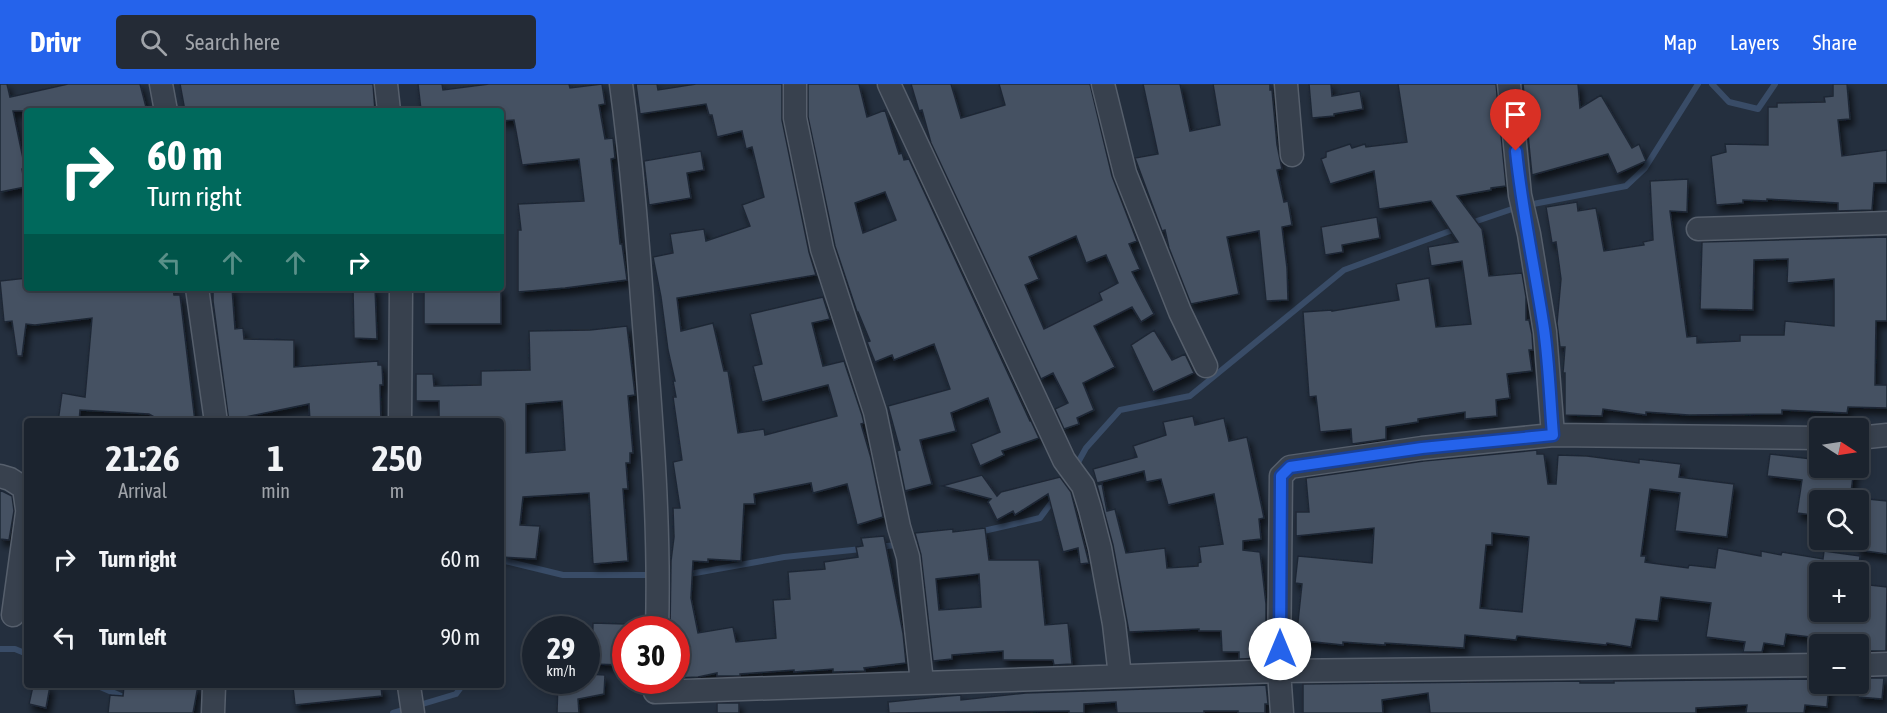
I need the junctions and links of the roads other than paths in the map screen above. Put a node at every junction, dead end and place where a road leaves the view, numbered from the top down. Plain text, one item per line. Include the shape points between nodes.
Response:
1 (161, 84) edge
2 (387, 84) edge
3 (621, 84) edge
4 (795, 84) edge
5 (889, 84) edge
6 (1103, 84) edge
7 (1286, 84) edge
8 (1509, 84) edge
9 (165, 108) edge
10 (389, 108) edge
11 (1292, 155) dead end
12 (1887, 223) edge
13 (1698, 229) dead end
14 (197, 291) edge
15 (401, 291) edge
16 (1206, 366) dead end
17 (215, 418) edge
18 (400, 418) edge
19 (1553, 435) junction
20 (1887, 435) edge
21 (1869, 437) edge
22 (1809, 438) edge
23 (0, 476) edge
24 (24, 488) edge
25 (24, 533) edge
26 (13, 615) dead end
27 (657, 616) edge
28 (1887, 664) edge
29 (1809, 665) edge
30 (1869, 665) edge
31 (1279, 671) junction
32 (1120, 676) junction
33 (922, 682) junction
34 (654, 695) edge
35 (1282, 713) edge

1 - 9 street
2 - 10 street
3 - 27 street via 630,147 651,410
4 - 33 street via 795,118 822,249 875,412 908,557
5 - 32 street via 1064,460 1083,486 1100,548
6 - 16 street via 1125,173 1180,312
7 - 11 street
8 - 19 street via 1520,195 1545,332
12 - 13 street
14 - 17 street
15 - 18 street
19 - 22 street
19 - 31 street via 1290,467 1281,476
20 - 21 street
23 - 24 street
25 - 26 street
28 - 30 street
29 - 31 street
31 - 32 street
31 - 35 street
32 - 33 street
33 - 34 street

